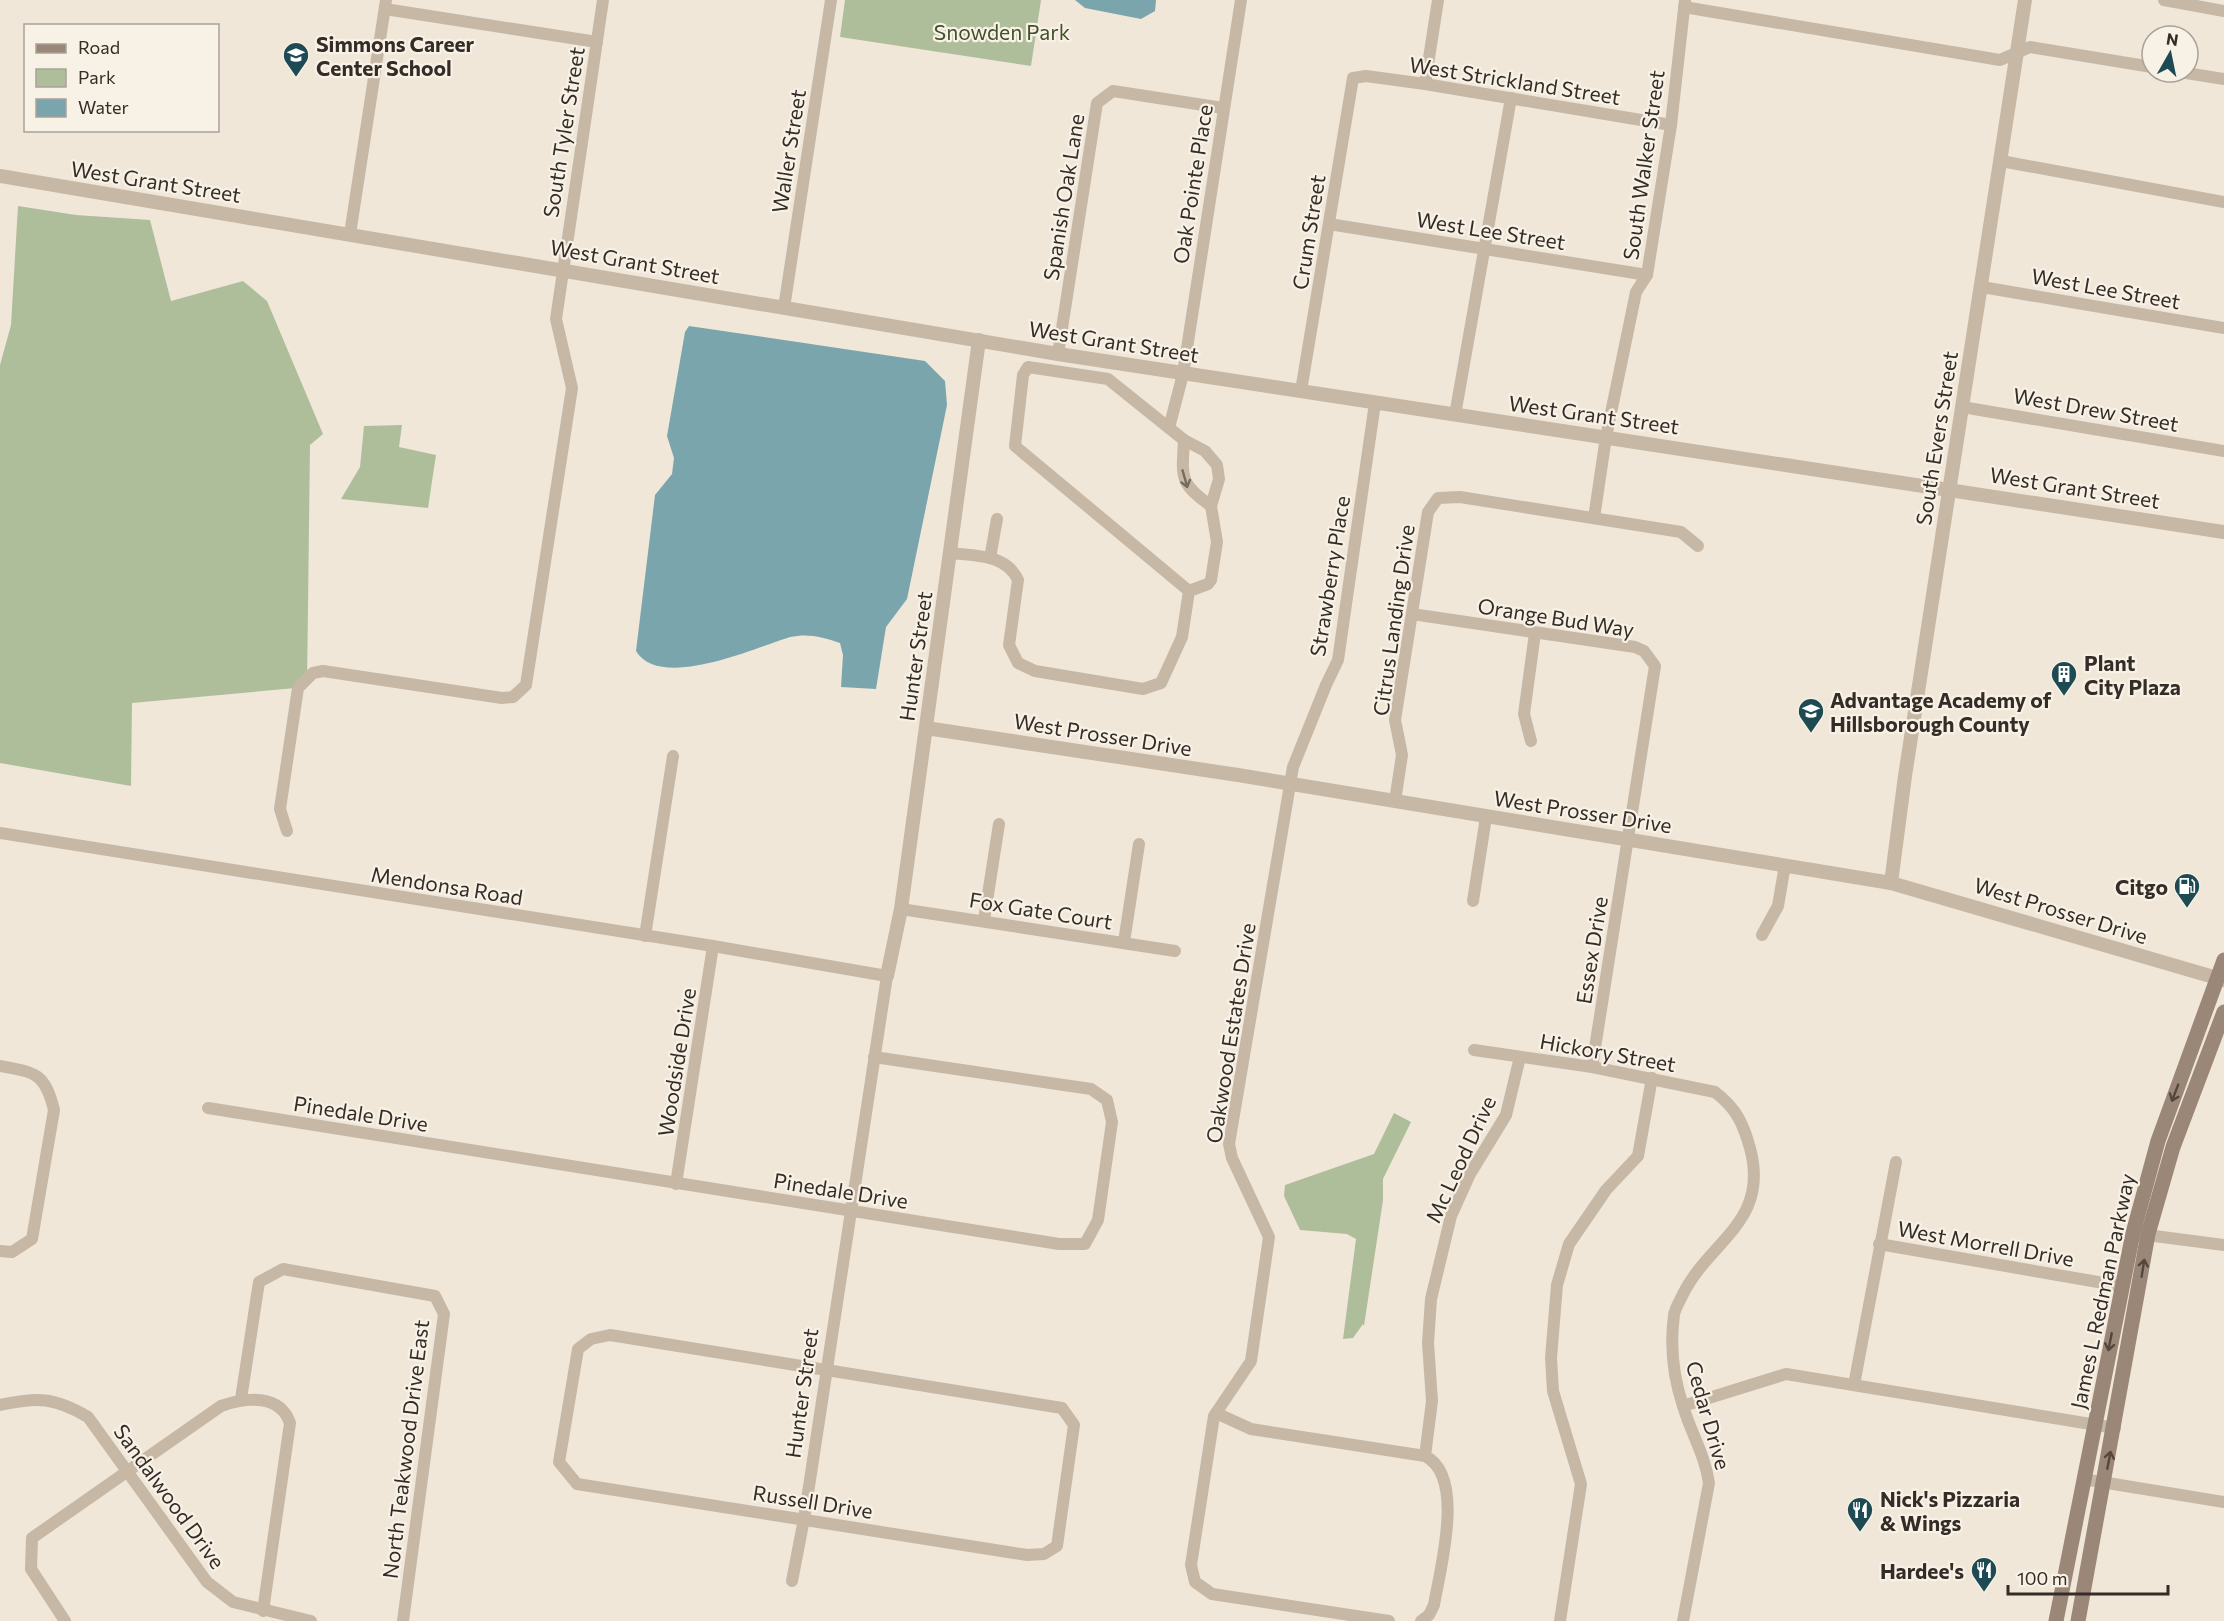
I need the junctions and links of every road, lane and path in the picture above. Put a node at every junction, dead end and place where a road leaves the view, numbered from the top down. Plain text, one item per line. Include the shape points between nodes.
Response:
1 (603, 0) edge
2 (831, 0) edge
3 (1240, 0) edge
4 (1438, 0) edge
5 (2025, 0) edge
6 (2164, 0) edge
7 (1685, 3) edge
8 (385, 4) edge
9 (2224, 11) edge
10 (597, 42) junction
11 (2017, 54) junction
12 (2140, 65) edge
13 (2200, 75) edge
14 (1353, 78) joint
15 (2224, 79) edge
16 (1425, 84) junction
17 (1511, 98) junction
18 (1223, 108) junction
19 (1671, 125) junction
20 (2001, 161) junction
21 (0, 177) edge
22 (2224, 202) edge
23 (1329, 224) junction
24 (350, 234) junction
25 (1483, 248) junction
26 (561, 270) junction
27 (1647, 275) junction
28 (1982, 287) junction
29 (784, 308) junction
30 (2224, 328) edge
31 (979, 340) junction
32 (1058, 354) junction
33 (1183, 374) junction
34 (1302, 391) junction
35 (1376, 403) junction
36 (1962, 406) junction
37 (1455, 415) junction
38 (1169, 428) junction
39 (1606, 437) junction
40 (1184, 440) junction
41 (2224, 451) edge
42 (1950, 489) junction
43 (1210, 506) junction
44 (1594, 518) junction
45 (997, 519) dead end
46 (2224, 532) edge
47 (1698, 546) dead end
48 (950, 553) junction
49 (990, 558) junction
50 (1189, 591) junction
51 (1412, 614) junction
52 (1535, 633) junction
53 (926, 728) junction
54 (1531, 741) dead end
55 (673, 756) dead end
56 (1290, 784) junction
57 (1395, 801) junction
58 (1486, 817) junction
59 (999, 824) dead end
60 (287, 831) dead end
61 (0, 833) edge
62 (1628, 839) junction
63 (1140, 844) dead end
64 (1785, 865) junction
65 (1891, 883) junction
66 (1473, 902) dead end
67 (901, 909) junction
68 (984, 920) junction
69 (1762, 935) dead end
70 (645, 936) junction
71 (1124, 942) junction
72 (713, 946) junction
73 (1175, 951) dead end
74 (2224, 960) edge
75 (887, 976) junction
76 (2221, 979) edge
77 (2224, 1012) edge
78 (1474, 1050) dead end
79 (1520, 1056) junction
80 (874, 1058) junction
81 (0, 1066) edge
82 (1592, 1067) junction
83 (1652, 1078) junction
84 (2190, 1101) junction
85 (1731, 1104) joint
86 (208, 1108) dead end
87 (2162, 1129) junction
88 (1896, 1161) dead end
89 (676, 1184) junction
90 (850, 1211) junction
91 (2133, 1233) junction
92 (2148, 1234) junction
93 (1879, 1244) junction
94 (2224, 1245) edge
95 (0, 1251) edge
96 (2121, 1286) junction
97 (2126, 1367) junction
98 (826, 1369) junction
99 (1854, 1385) junction
100 (241, 1399) junction
101 (0, 1405) edge
102 (1683, 1406) junction
103 (1216, 1413) junction
104 (2094, 1424) junction
105 (2115, 1428) junction
106 (1425, 1456) junction
107 (129, 1471) junction
108 (2083, 1479) junction
109 (2104, 1483) junction
110 (2224, 1502) edge
111 (2078, 1509) junction
112 (804, 1519) junction
113 (2072, 1540) junction
114 (792, 1581) dead end
115 (2085, 1587) junction
116 (263, 1611) junction
117 (65, 1621) edge
118 (311, 1621) edge
119 (403, 1621) edge
120 (1389, 1621) edge
121 (1421, 1621) edge
122 (1560, 1621) edge
123 (1683, 1621) edge
124 (2056, 1621) edge
125 (2065, 1621) edge
126 (2078, 1621) edge

1 - 10 street, South Tyler Street
2 - 29 street, Waller Street
3 - 18 street, Oak Pointe Place
4 - 16 street
5 - 11 street, South Evers Street
6 - 9 street
7 - 11 street via 2000,60
7 - 19 street, South Walker Street
8 - 10 street
8 - 24 street
10 - 26 street, South Tyler Street
11 - 12 street via 2030,47
11 - 20 street, South Evers Street
13 - 15 street
14 - 16 street, West Strickland Street via 1366,76
14 - 23 street, Crum Street
16 - 17 street, West Strickland Street
17 - 19 street, West Strickland Street
17 - 25 street
18 - 32 street, Spanish Oak Lane via 1113,91 1098,103
18 - 33 street, Oak Pointe Place
19 - 27 street, South Walker Street
20 - 22 street
20 - 28 street, South Evers Street
21 - 24 street, West Grant Street
23 - 25 street, West Lee Street
23 - 34 street, Crum Street
24 - 26 street, West Grant Street
25 - 27 street, West Lee Street
25 - 37 street
26 - 29 street, West Grant Street
26 - 60 street, South Tyler Street via 556,318 572,388 526,685 513,697 502,698 313,672 298,688 280,809
27 - 39 street, South Walker Street via 1636,292
28 - 30 street, West Lee Street
28 - 36 street, South Evers Street
29 - 31 street, West Grant Street
31 - 32 street, West Grant Street
31 - 48 street, Hunter Street
32 - 33 street, West Grant Street
33 - 34 street, West Grant Street
33 - 38 street, Oak Pointe Place
34 - 35 street, West Grant Street
35 - 37 street, West Grant Street
35 - 56 street, Strawberry Place via 1338,660 1298,752
36 - 41 street, West Drew Street
36 - 42 street, South Evers Street
37 - 39 street, West Grant Street
38 - 40 street
38 - 50 street via 1103,377 1032,366 1023,375 1014,443
39 - 42 street, West Grant Street
39 - 44 street, South Walker Street
40 -> 43 street via 1182,473 1189,490
40 - 43 street via 1205,451 1217,465 1219,479
42 - 46 street, West Grant Street
42 - 65 street, South Evers Street
43 - 50 street via 1217,542 1211,579
44 - 47 street, Citrus Landing Drive via 1681,532
44 - 51 street, Citrus Landing Drive via 1460,497 1438,498 1428,512
45 - 49 street
48 - 49 street
48 - 53 street, Hunter Street
49 - 50 street via 1007,564 1018,580 1009,645 1017,663 1035,671 1143,689 1161,683 1167,674 1182,637
51 - 52 street, Orange Bud Way
51 - 57 street, Citrus Landing Drive via 1395,720 1402,755
52 - 54 street via 1524,714
52 - 62 street, Orange Bud Way via 1635,647 1644,651 1655,666
53 - 56 street, West Prosser Drive
53 - 67 street, Hunter Street
55 - 70 street
56 - 57 street, West Prosser Drive
56 - 103 street, Oakwood Estates Drive via 1229,1144 1269,1237 1251,1361
57 - 58 street, West Prosser Drive
58 - 62 street, West Prosser Drive
58 - 66 street
59 - 68 street
61 - 70 street, Mendonsa Road
62 - 64 street, West Prosser Drive
62 - 82 street, Essex Drive
63 - 71 street
64 - 65 street, West Prosser Drive
64 - 69 street via 1778,906
65 - 76 street, West Prosser Drive
67 - 68 street, Fox Gate Court
67 - 75 street, Hunter Street
68 - 71 street, Fox Gate Court
70 - 72 street, Mendonsa Road
71 - 73 street, Fox Gate Court
72 - 75 street, Mendonsa Road
72 - 89 street, Woodside Drive
74 - 76 main road
75 - 80 street, Hunter Street
76 - 84 main road via 2222,992 2200,1054
76 -> 87 main road, James L Redman Parkway
77 - 84 main road, James L Redman Parkway
78 - 79 street, Hickory Street
79 - 82 street, Hickory Street
79 - 106 street, Mc Leod Drive via 1506,1114 1470,1174 1451,1216 1431,1299 1428,1343 1432,1401
80 - 90 street, Hunter Street
80 - 90 street, Pinedale Drive via 1091,1089 1107,1100 1112,1122 1098,1220 1084,1244 1059,1244
81 - 95 street via 33,1071 49,1090 54,1110 32,1239 12,1252
82 - 83 street, Hickory Street
83 - 85 street, Hickory Street via 1715,1092
83 - 122 street via 1638,1156 1606,1190 1569,1244 1557,1285 1551,1358 1553,1391 1581,1484
84 - 92 main road, James L Redman Parkway
85 - 102 street, Cedar Drive via 1744,1123 1755,1166 1748,1208 1731,1234 1692,1277 1674,1312 1672,1356
86 - 89 street, Pinedale Drive
87 - 91 main road, James L Redman Parkway
87 - 92 main road via 2145,1204 2143,1221
88 - 93 street
89 - 90 street, Pinedale Drive
90 - 98 street, Hunter Street
91 - 92 street
91 - 96 main road, James L Redman Parkway
92 - 94 street
97 -> 92 main road, James L Redman Parkway
93 - 96 street, West Morrell Drive
93 - 99 street
96 - 97 main road via 2128,1292 2130,1302 2125,1329
96 -> 104 main road, James L Redman Parkway
97 - 105 main road, James L Redman Parkway
98 - 112 street, Hunter Street
98 - 112 street, Russell Drive via 610,1335 591,1339 578,1349 559,1462 577,1484
98 - 112 street, Russell Drive via 1062,1408 1074,1425 1057,1546 1044,1554 1027,1555
99 - 102 street via 1786,1374
99 - 104 street
100 - 107 street via 221,1406
100 - 116 street via 276,1404 286,1411 290,1423
100 - 119 street, North Teakwood Drive East via 259,1282 274,1273 283,1269 435,1296 444,1314
101 - 107 street, Sandalwood Drive via 36,1397 65,1404 88,1417
102 - 123 street, Cedar Drive via 1706,1462 1709,1483
103 - 106 street via 1251,1429
103 - 120 street, Oakwood Estates Drive via 1191,1565 1195,1582 1212,1594
104 - 105 street
104 - 108 main road, James L Redman Parkway
109 -> 105 main road, James L Redman Parkway
106 - 121 street via 1442,1471 1449,1515 1434,1605 1429,1616
107 - 116 street, Sandalwood Drive via 207,1582 233,1602
107 - 117 street via 32,1538 31,1569
108 - 109 street
108 - 111 main road, James L Redman Parkway
109 - 110 street
109 - 115 main road, James L Redman Parkway
111 - 113 main road, James L Redman Parkway
111 - 115 main road via 2087,1525 2082,1552
112 - 114 street, Hunter Street
113 - 124 main road, James L Redman Parkway
113 - 125 main road via 2073,1586
115 - 126 main road, James L Redman Parkway
116 - 118 street, Sandalwood Drive

